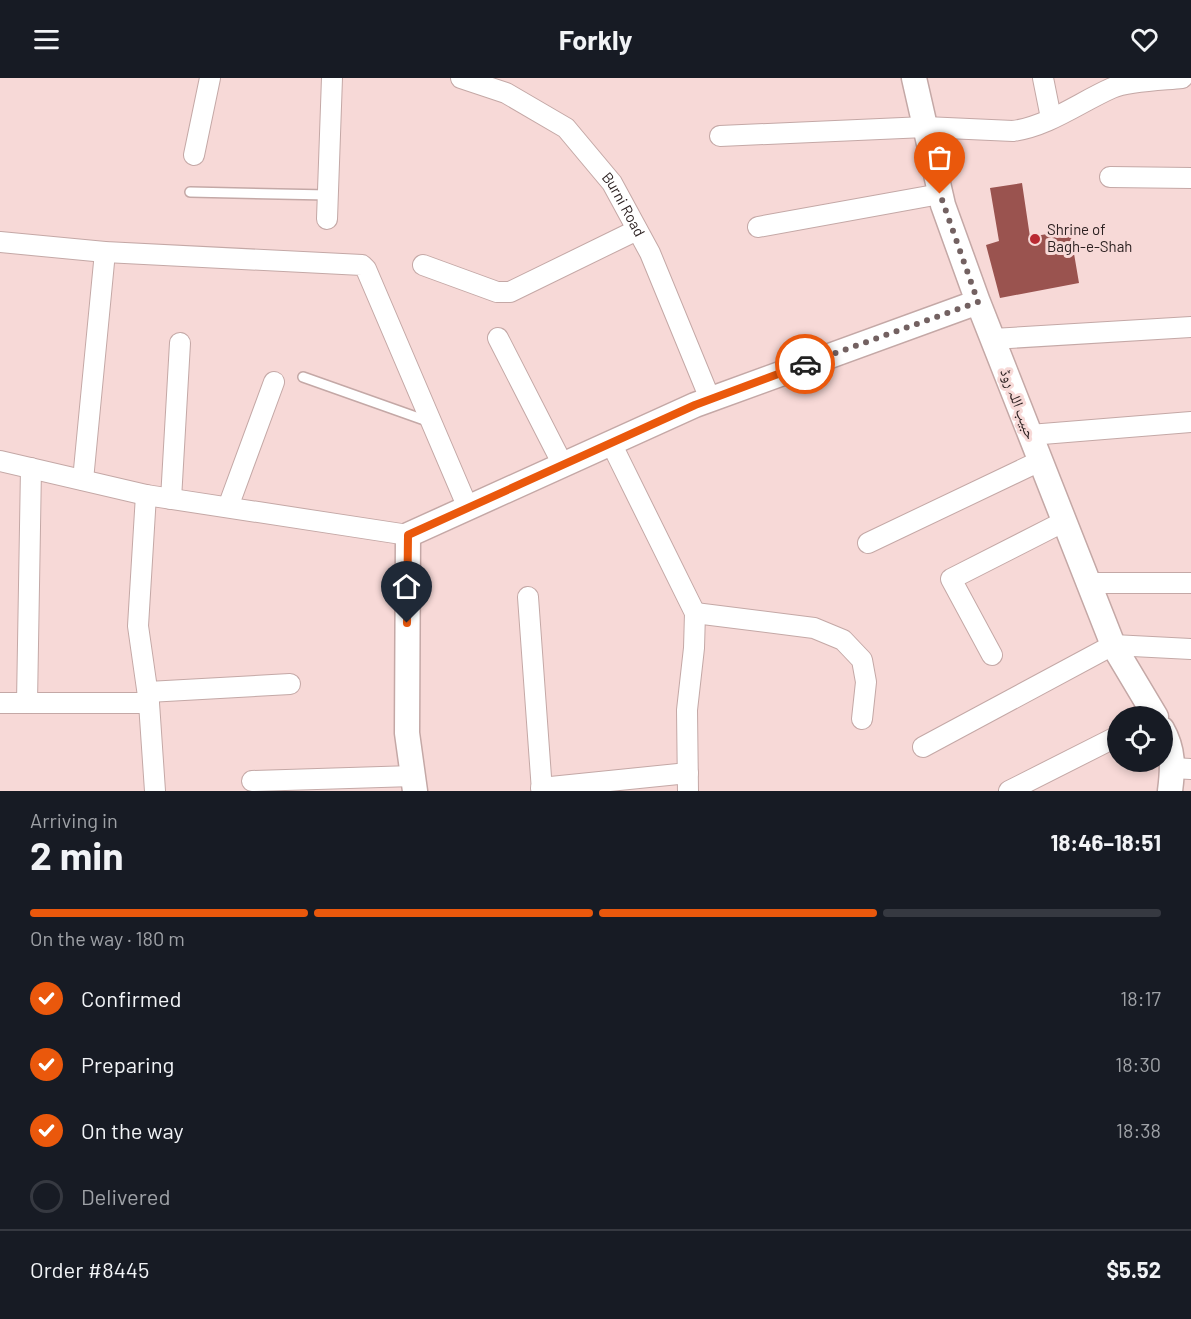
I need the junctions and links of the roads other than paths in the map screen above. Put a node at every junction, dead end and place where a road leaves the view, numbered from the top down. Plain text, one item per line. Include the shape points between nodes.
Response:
1 (210, 78) edge
2 (332, 78) edge
3 (461, 78) edge
4 (914, 78) edge
5 (1043, 78) edge
6 (1182, 78) edge
7 (1051, 118) junction
8 (925, 127) junction
9 (720, 136) dead end
10 (194, 154) dead end
11 (1110, 177) dead end
12 (1191, 178) edge
13 (190, 192) dead end
14 (940, 194) junction
15 (328, 195) junction
16 (327, 219) dead end
17 (758, 227) dead end
18 (637, 230) junction
19 (0, 242) edge
20 (105, 252) junction
21 (423, 265) dead end
22 (978, 302) junction
23 (1191, 327) edge
24 (498, 338) dead end
25 (993, 339) junction
26 (180, 343) dead end
27 (303, 377) dead end
28 (274, 382) dead end
29 (710, 399) junction
30 (430, 422) junction
31 (1191, 422) edge
32 (1030, 435) junction
33 (611, 443) junction
34 (0, 461) edge
35 (1041, 461) junction
36 (563, 465) junction
37 (31, 468) junction
38 (83, 480) junction
39 (146, 495) junction
40 (171, 499) junction
41 (228, 507) junction
42 (468, 508) junction
43 (1065, 521) junction
44 (408, 535) junction
45 (867, 543) dead end
46 (1087, 583) junction
47 (1191, 583) edge
48 (528, 597) dead end
49 (694, 613) junction
50 (1113, 645) junction
51 (1191, 649) edge
52 (992, 655) dead end
53 (290, 684) dead end
54 (148, 698) junction
55 (0, 703) edge
56 (27, 703) junction
57 (1149, 706) edge
58 (862, 719) dead end
59 (1107, 742) edge
60 (923, 747) dead end
61 (1173, 755) edge
62 (1178, 776) edge
63 (252, 781) dead end
64 (688, 782) edge
65 (414, 784) edge
66 (542, 789) edge
67 (155, 791) edge
68 (1009, 791) edge

1 - 10 street
2 - 15 street
3 - 18 street, Burni Road via 506,93 566,128 612,183
4 - 8 street, حبیب اللہ روڈ
5 - 7 street
6 - 7 street via 1115,87
7 - 8 street via 1013,131
8 - 9 street
8 - 14 street, حبیب اللہ روڈ
11 - 12 street
13 - 15 lane
14 - 17 street
14 - 22 street, حبیب اللہ روڈ
15 - 16 street
18 - 21 street via 510,292 497,292
18 - 29 street, Burni Road
19 - 20 street
20 - 30 street via 362,265
20 - 38 street
22 - 25 street, حبیب اللہ روڈ
22 - 29 street
23 - 25 street
24 - 36 street
25 - 32 street, حبیب اللہ روڈ
26 - 40 street
27 - 30 lane
28 - 41 street
29 - 33 street
30 - 42 street
31 - 32 street
32 - 35 street, حبیب اللہ روڈ
33 - 36 street
33 - 49 street
34 - 37 street
35 - 43 street, حبیب اللہ روڈ
35 - 45 street
36 - 42 street
37 - 38 street
37 - 56 street
38 - 39 street
39 - 40 street
39 - 54 street via 138,626
40 - 41 street
41 - 44 street
42 - 44 street
43 - 46 street, حبیب اللہ روڈ
43 - 52 street via 951,579
44 - 65 street via 407,733
46 - 47 street
46 - 50 street, حبیب اللہ روڈ
48 - 66 street
49 - 58 street via 814,628 843,640 862,660 866,682
49 - 64 street via 687,710
50 - 51 street
50 - 57 street, حبیب اللہ روڈ
50 - 60 street
53 - 54 street
54 - 56 street
54 - 67 street
55 - 56 street
59 - 68 street
61 - 62 street
63 - 65 street
64 - 66 street

